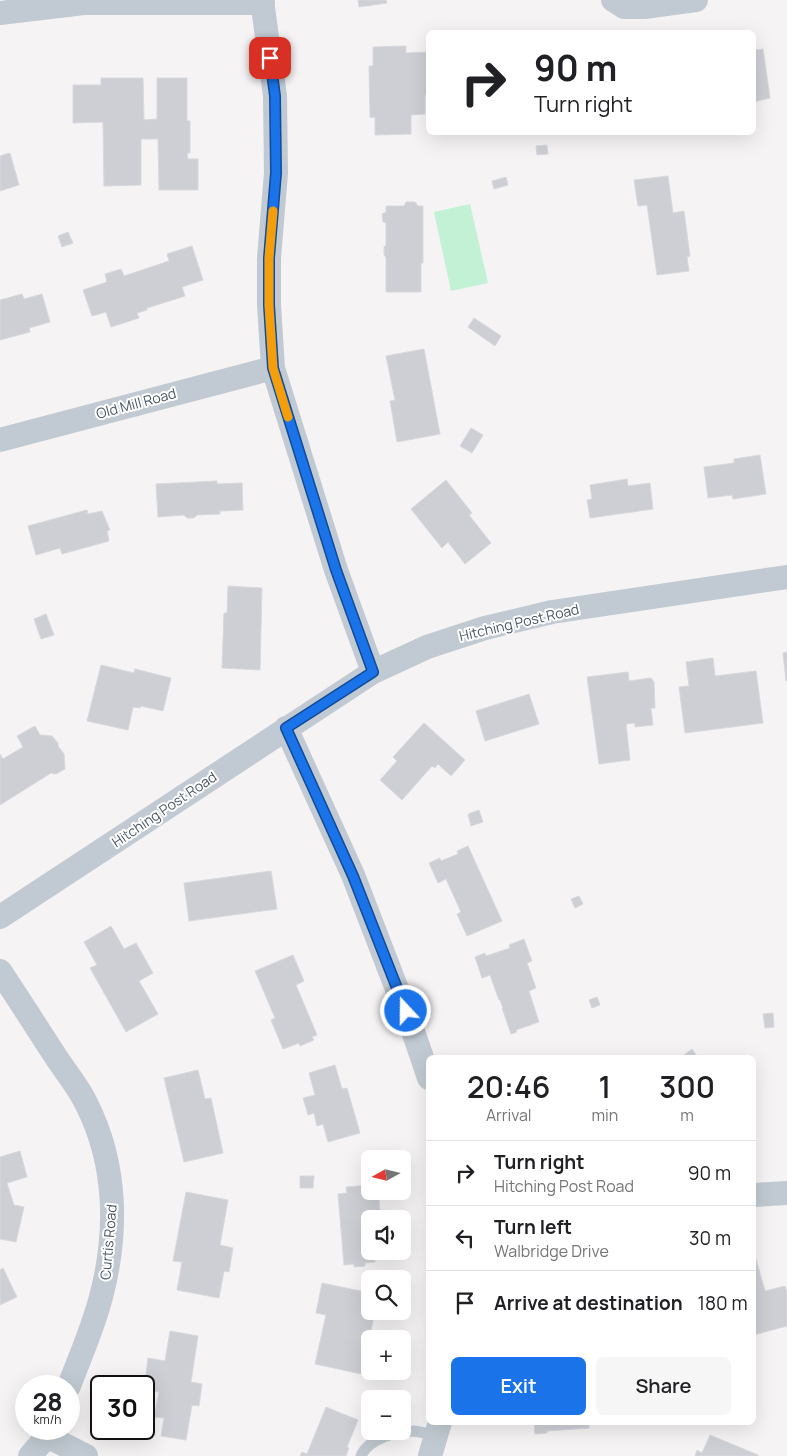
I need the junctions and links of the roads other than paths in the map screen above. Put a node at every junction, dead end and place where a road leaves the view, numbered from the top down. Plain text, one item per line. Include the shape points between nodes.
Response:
1 (613, 0) edge
2 (696, 0) edge
3 (262, 1) edge
4 (0, 13) edge
5 (273, 368) junction
6 (0, 440) edge
7 (787, 577) edge
8 (373, 672) junction
9 (286, 728) junction
10 (0, 917) edge
11 (0, 971) edge
12 (426, 1069) edge
13 (787, 1193) edge
14 (756, 1195) edge
15 (73, 1375) edge
16 (436, 1438) edge
17 (42, 1440) edge
18 (61, 1440) edge
19 (30, 1456) edge
20 (86, 1456) edge
21 (361, 1456) edge

1 - 2 street via 624,7 644,7
3 - 4 street via 84,3
3 - 5 street via 275,96 276,173 269,258
5 - 6 street, Old Mill Road
5 - 8 street via 336,570
7 - 8 street, Hitching Post Road via 552,612 485,628 427,647
8 - 9 street, Hitching Post Road
9 - 10 street, Hitching Post Road
9 - 12 street via 353,876
11 - 15 street, Curtis Road via 87,1104 106,1152 113,1215 108,1264 101,1297
13 - 14 street
16 - 21 lane via 414,1431 394,1433 375,1442
17 - 19 street
18 - 20 street

